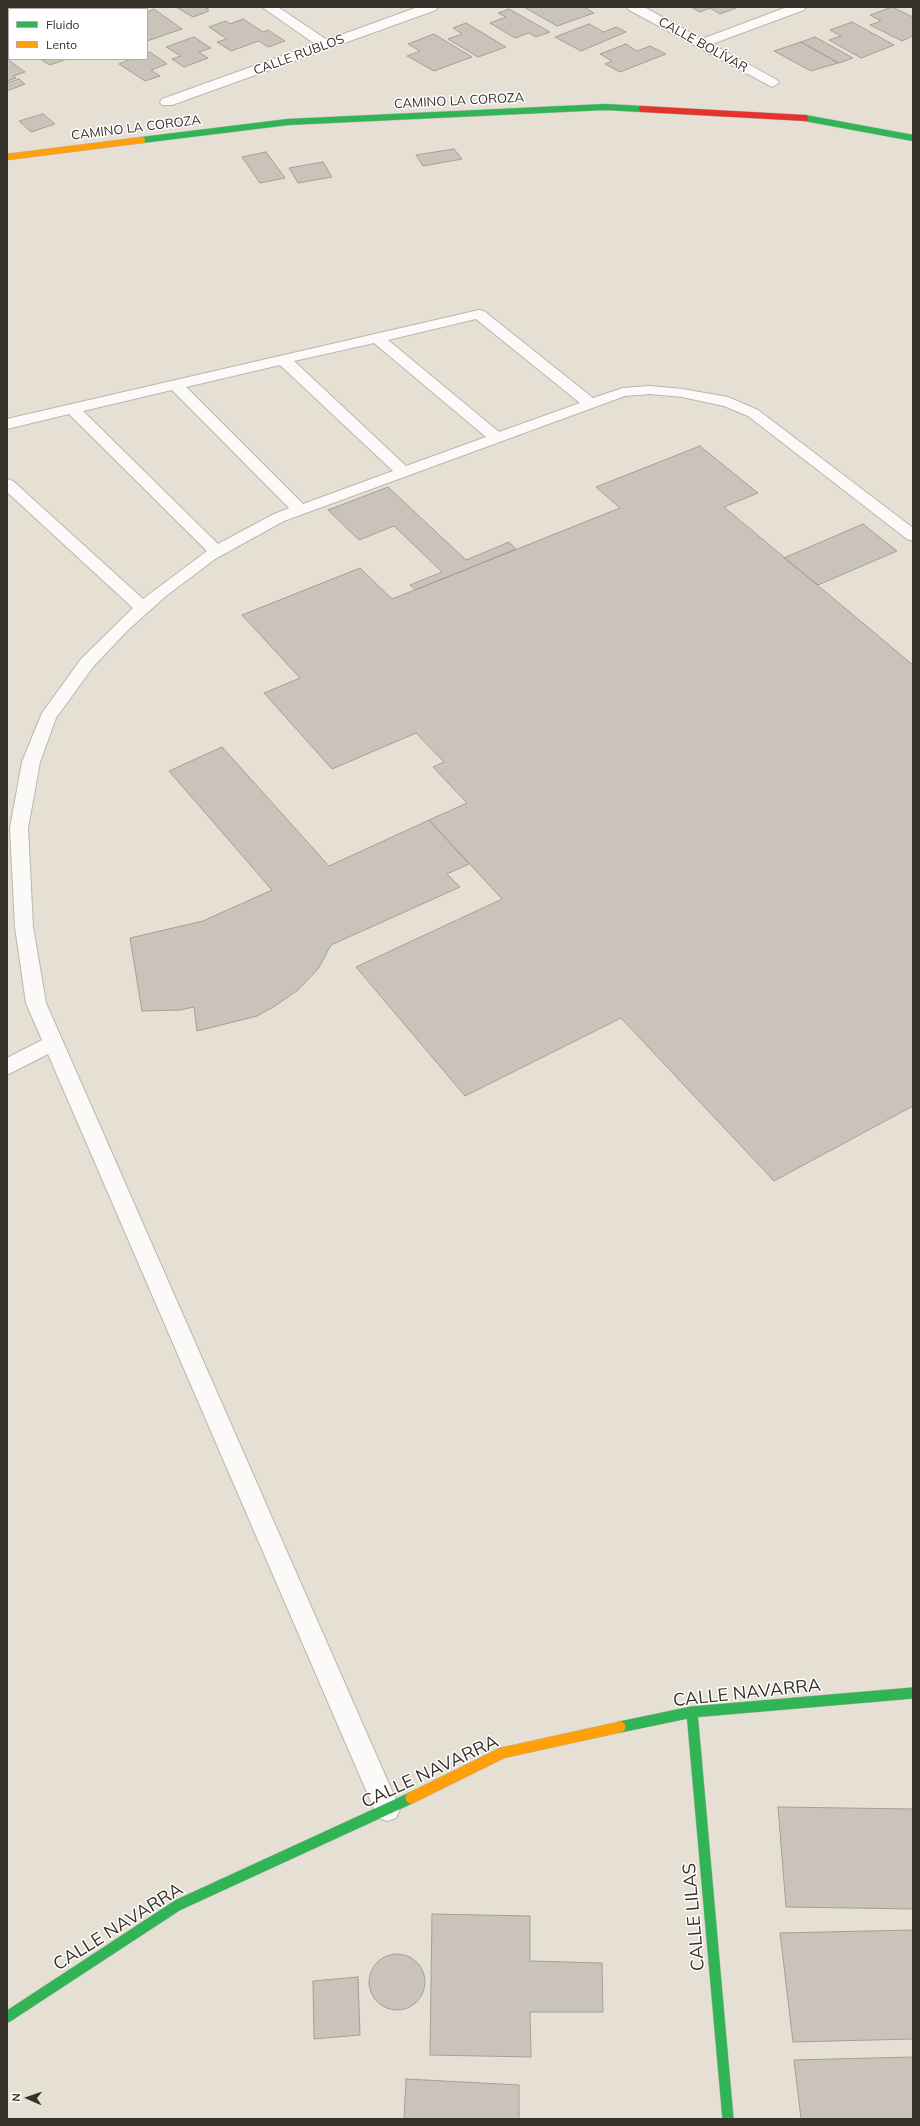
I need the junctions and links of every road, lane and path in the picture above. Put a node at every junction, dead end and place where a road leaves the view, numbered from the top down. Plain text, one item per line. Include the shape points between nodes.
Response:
1 (269, 7) edge
2 (431, 7) edge
3 (634, 7) edge
4 (799, 7) edge
5 (701, 44) junction
6 (326, 45) junction
7 (772, 83) dead end
8 (167, 102) dead end
9 (913, 138) edge
10 (7, 157) edge
11 (377, 338) junction
12 (284, 360) junction
13 (176, 385) junction
14 (590, 403) junction
15 (73, 409) junction
16 (7, 424) edge
17 (497, 438) junction
18 (403, 472) junction
19 (7, 484) edge
20 (300, 510) junction
21 (913, 536) edge
22 (216, 552) junction
23 (142, 608) junction
24 (15, 891) edge
25 (53, 1043) junction
26 (7, 1067) edge
27 (913, 1693) edge
28 (692, 1712) junction
29 (387, 1809) junction
30 (7, 2017) edge
31 (728, 2119) edge

1 - 6 street
2 - 6 street, CALLE RUBLOS
3 - 5 street, CALLE BOLÍVAR
4 - 5 street
5 - 7 street, CALLE BOLÍVAR
6 - 8 street, CALLE RUBLOS
9 - 10 street, CAMINO LA COROZA via 814,118 606,107 288,122
11 - 12 lane
11 - 14 lane via 480,314
11 - 17 lane
12 - 13 lane
12 - 18 lane
13 - 15 lane
13 - 20 lane
14 - 17 lane
14 - 21 lane via 622,392 650,390 690,394 728,402 753,413
15 - 16 lane
15 - 22 lane
17 - 18 lane
18 - 20 lane
19 - 23 lane
20 - 22 lane via 278,518
22 - 23 lane
23 - 24 lane via 87,663 48,717 31,762 20,828
24 - 25 lane via 24,927 36,1003
25 - 26 lane
25 - 29 lane
27 - 28 street, CALLE NAVARRA
28 - 29 street, CALLE NAVARRA via 502,1753
28 - 31 street, CALLE LILAS
29 - 30 street, CALLE NAVARRA via 178,1905

